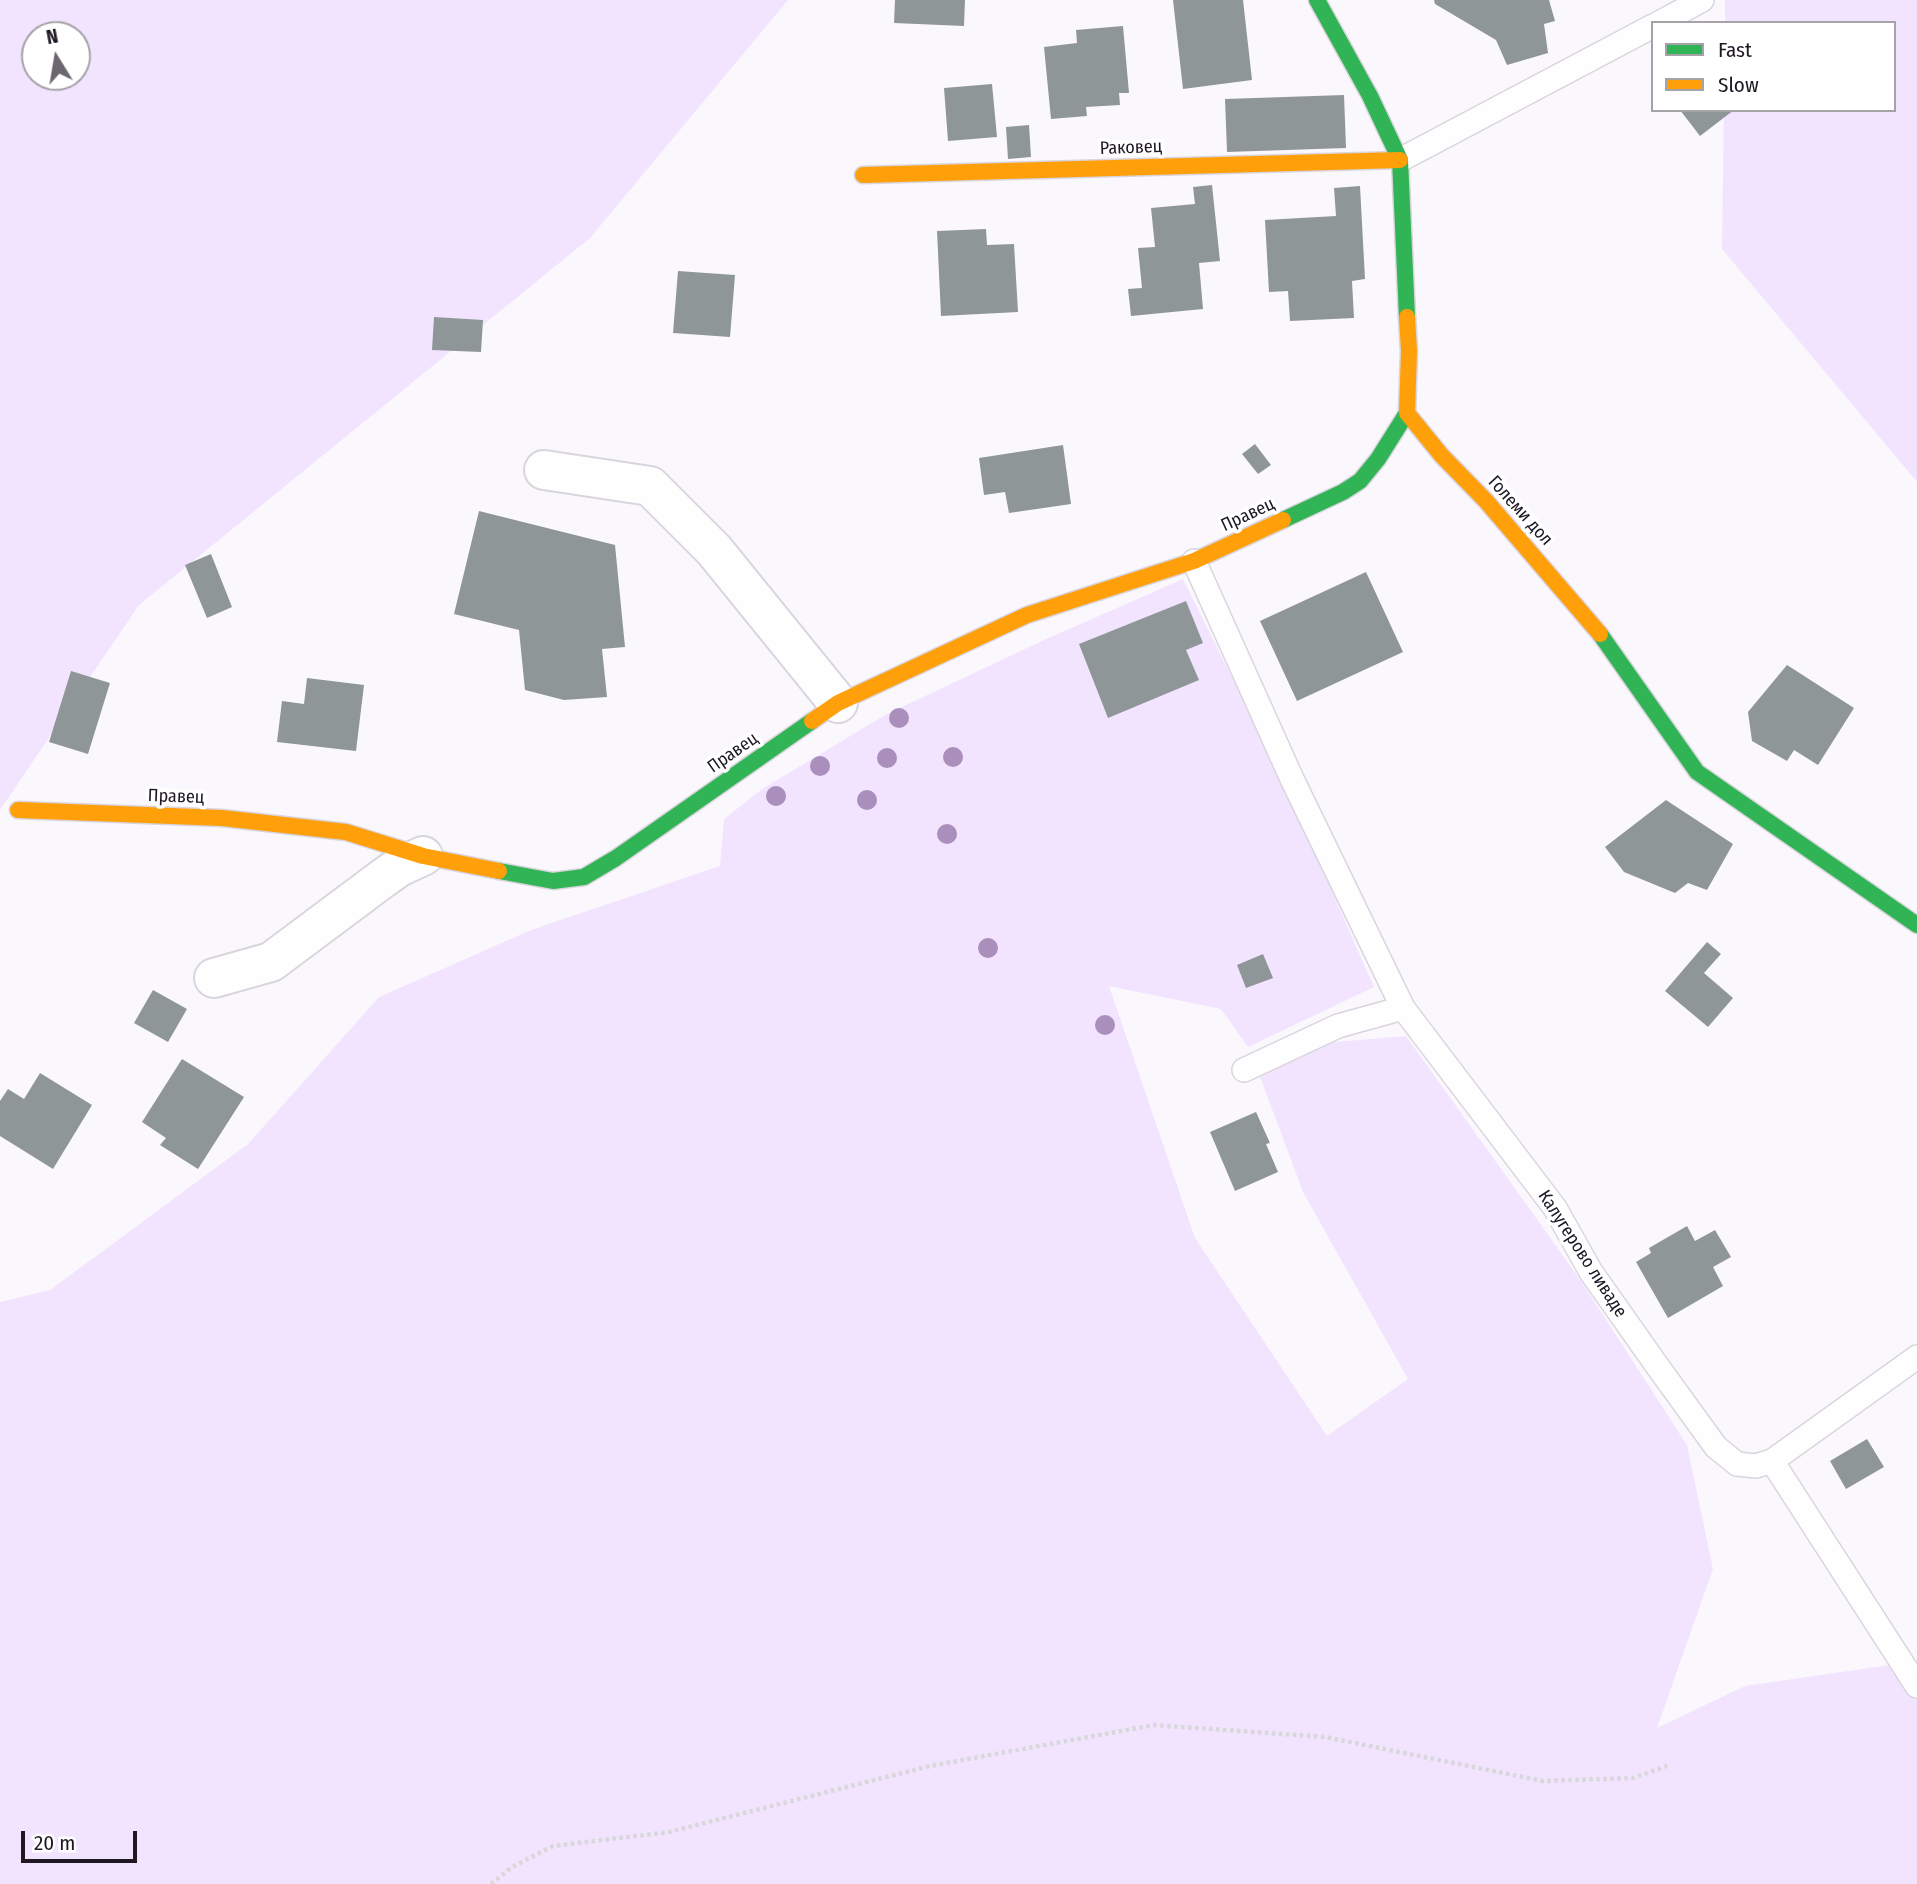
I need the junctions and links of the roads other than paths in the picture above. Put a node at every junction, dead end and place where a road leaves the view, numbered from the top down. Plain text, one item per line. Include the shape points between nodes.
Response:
1 (1317, 0) edge
2 (1702, 0) edge
3 (1663, 21) edge
4 (1651, 27) edge
5 (1400, 160) junction
6 (863, 175) dead end
7 (1407, 413) junction
8 (544, 470) dead end
9 (1194, 561) junction
10 (838, 703) junction
11 (18, 810) dead end
12 (423, 856) junction
13 (1917, 925) edge
14 (214, 978) dead end
15 (1403, 1009) junction
16 (1244, 1070) dead end
17 (1917, 1357) edge
18 (1772, 1461) junction
19 (1917, 1686) edge

1 - 5 street
2 - 3 lane
4 - 5 lane
5 - 6 street, Раковец
5 - 7 street via 1409,351
7 - 9 street, Правец via 1360,481
7 - 13 street, Големи дол via 1590,620 1697,772
8 - 10 street via 650,486 714,550
9 - 10 street, Правец via 1027,615
9 - 15 lane, Калугерово ливаде
10 - 12 street, Правец via 584,877 553,881
11 - 12 street, Правец via 222,818 346,832
12 - 14 street via 399,867 271,962
15 - 16 lane via 1338,1026
15 - 18 lane, Калугерово ливаде via 1555,1208 1591,1272 1716,1447 1737,1464 1756,1466
17 - 18 lane
18 - 19 lane

